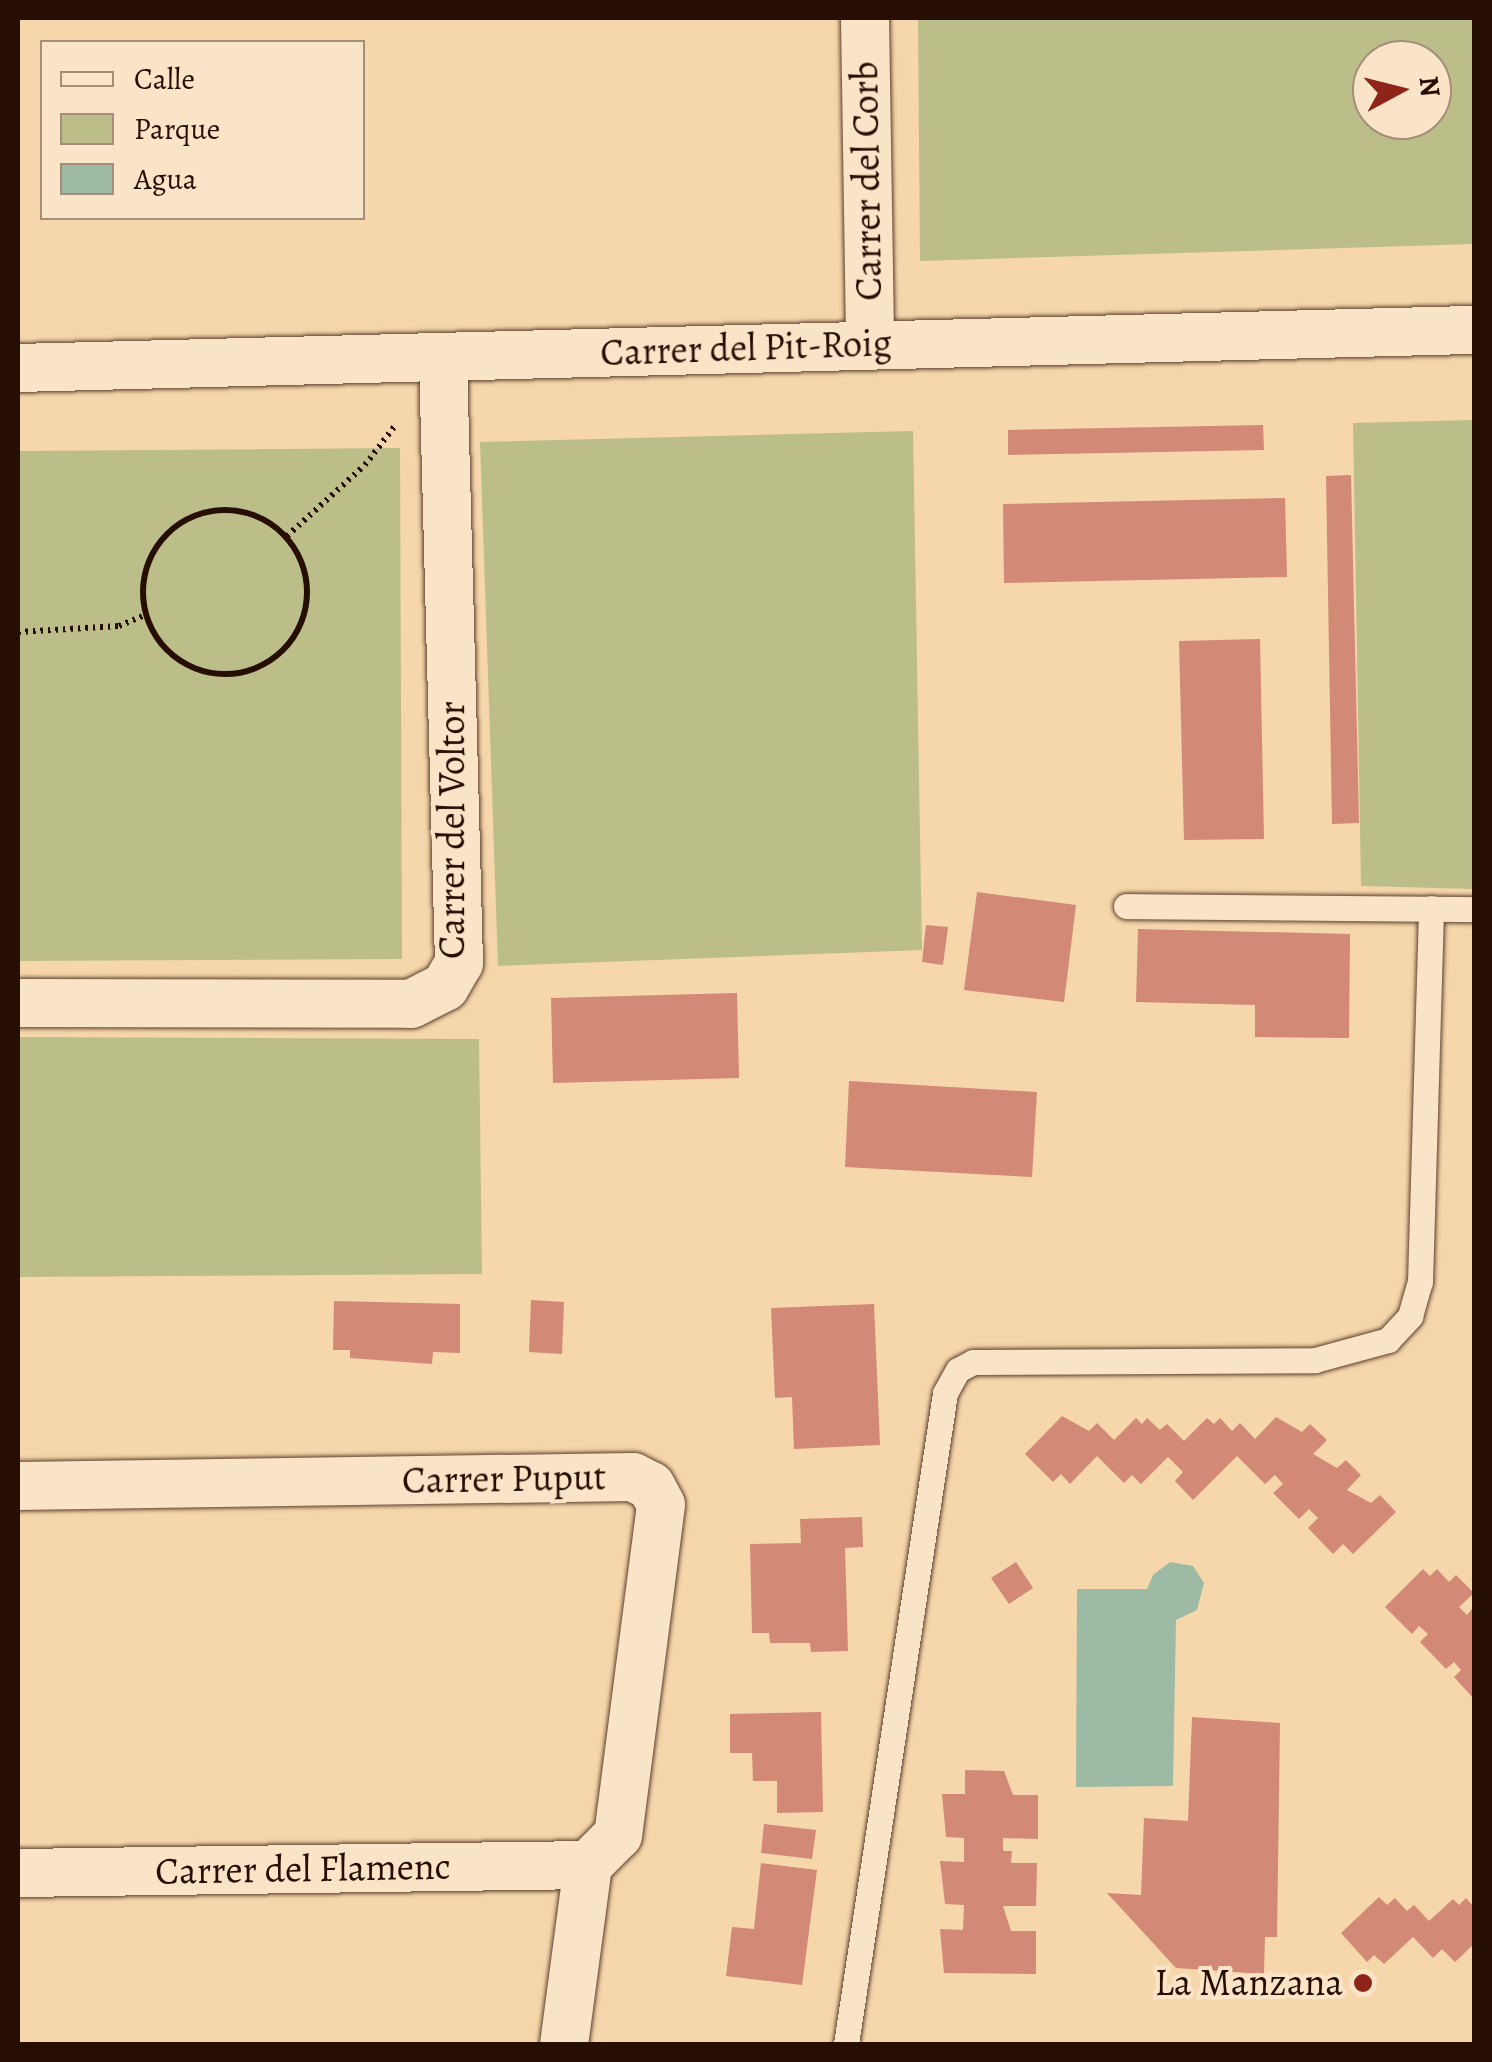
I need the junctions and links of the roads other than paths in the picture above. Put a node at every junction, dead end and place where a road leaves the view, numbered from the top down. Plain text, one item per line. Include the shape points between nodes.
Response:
1 (864, 18) edge
2 (1474, 330) edge
3 (870, 344) junction
4 (443, 359) junction
5 (18, 368) edge
6 (1126, 906) dead end
7 (1431, 908) junction
8 (1474, 909) edge
9 (18, 1004) edge
10 (18, 1486) edge
11 (588, 1864) junction
12 (18, 1872) edge
13 (564, 2044) edge
14 (846, 2044) edge

1 - 3 street, Carrer del Corb
2 - 3 street, Carrer del Pit-Roig
3 - 4 street, Carrer del Pit-Roig
4 - 5 street, Carrer del Pit-Roig
4 - 9 street, Carrer del Voltor via 459,962 446,987 411,1004
6 - 7 lane
7 - 8 lane
7 - 14 lane via 1420,1282 1410,1316 1388,1340 1315,1360 973,1362 958,1370 945,1392
10 - 11 street, Carrer Puput via 633,1477 650,1486 661,1505 618,1836
11 - 12 street, Carrer del Flamenc
11 - 13 street

